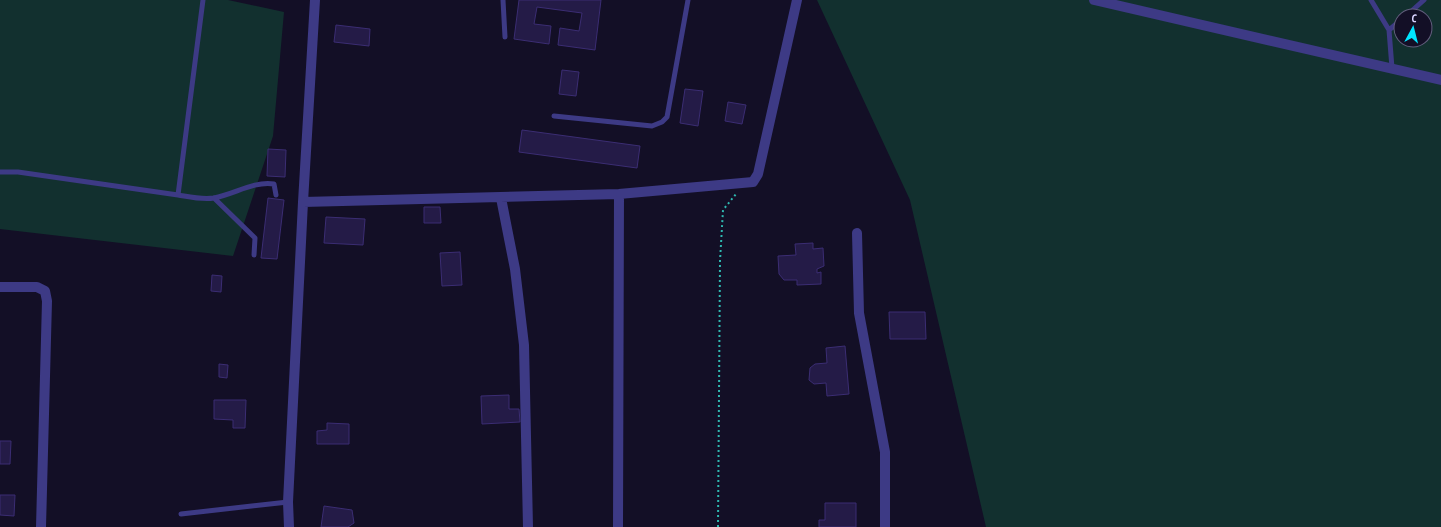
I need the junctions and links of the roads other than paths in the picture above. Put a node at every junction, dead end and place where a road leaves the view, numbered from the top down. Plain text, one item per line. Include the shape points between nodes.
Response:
1 (202, 0) edge
2 (315, 0) edge
3 (503, 0) edge
4 (688, 0) edge
5 (798, 0) edge
6 (1094, 0) edge
7 (1371, 0) edge
8 (1424, 0) edge
9 (1415, 8) edge
10 (1393, 27) edge
11 (1389, 30) junction
12 (505, 37) dead end
13 (1392, 68) junction
14 (1441, 80) edge
15 (554, 116) dead end
16 (0, 172) edge
17 (619, 194) junction
18 (178, 195) junction
19 (276, 195) dead end
20 (214, 198) junction
21 (501, 198) junction
22 (303, 202) junction
23 (857, 233) dead end
24 (254, 255) dead end
25 (0, 287) edge
26 (288, 502) junction
27 (181, 514) dead end
28 (41, 527) edge
29 (288, 527) edge
30 (528, 527) edge
31 (618, 527) edge
32 (885, 527) edge

1 - 18 lane
2 - 22 street
3 - 12 lane
4 - 15 lane via 667,117 662,122 652,126
5 - 17 street via 758,174 753,182
6 - 13 street
7 - 11 lane
8 - 9 lane
10 - 11 lane
11 - 13 lane
13 - 14 street
16 - 18 lane via 18,172
17 - 21 street
17 - 31 street
18 - 20 lane
19 - 20 lane via 274,184 263,183
20 - 24 lane via 255,238
21 - 22 street
21 - 30 street via 515,269 524,345
22 - 26 street
23 - 32 street via 859,313 885,452
25 - 28 street via 37,287 45,291 47,301
26 - 27 lane
26 - 29 street

